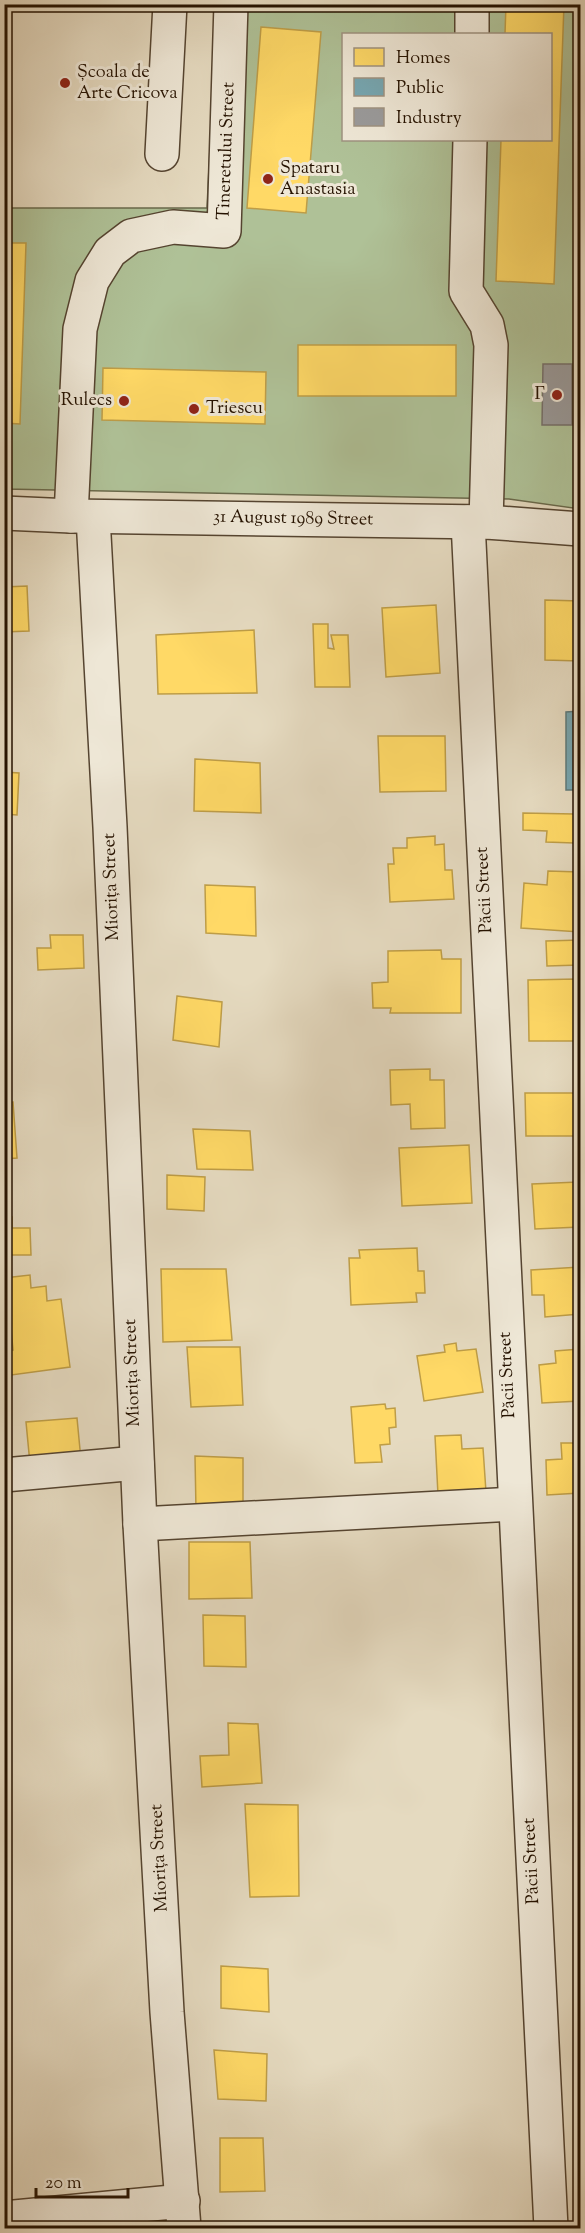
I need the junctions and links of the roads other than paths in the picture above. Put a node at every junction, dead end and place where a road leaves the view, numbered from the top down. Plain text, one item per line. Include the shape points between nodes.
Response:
1 (170, 4) edge
2 (231, 4) edge
3 (472, 4) edge
4 (472, 33) edge
5 (470, 141) edge
6 (162, 154) dead end
7 (4, 513) edge
8 (82, 517) junction
9 (477, 522) junction
10 (580, 529) edge
11 (137, 1463) junction
12 (4, 1474) edge
13 (514, 1504) junction
14 (140, 1524) junction
15 (184, 2215) edge
16 (4, 2218) edge
17 (551, 2229) edge

1 - 6 street
2 - 8 street, Tineretului Street via 224,231 173,227 131,236 110,252 92,281 80,329
3 - 4 street
5 - 9 street, Păcii Street via 466,291 487,326 491,345
7 - 8 street, 31 August 1989 Street
8 - 9 street, 31 August 1989 Street
8 - 11 street, Miorița Street via 110,827
9 - 10 street, 31 August 1989 Street
9 - 13 street, Păcii Street
11 - 12 street
11 - 14 street, Miorița Street
13 - 14 street
13 - 17 street, Păcii Street
14 - 15 street, Miorița Street via 167,2012
15 - 16 street

